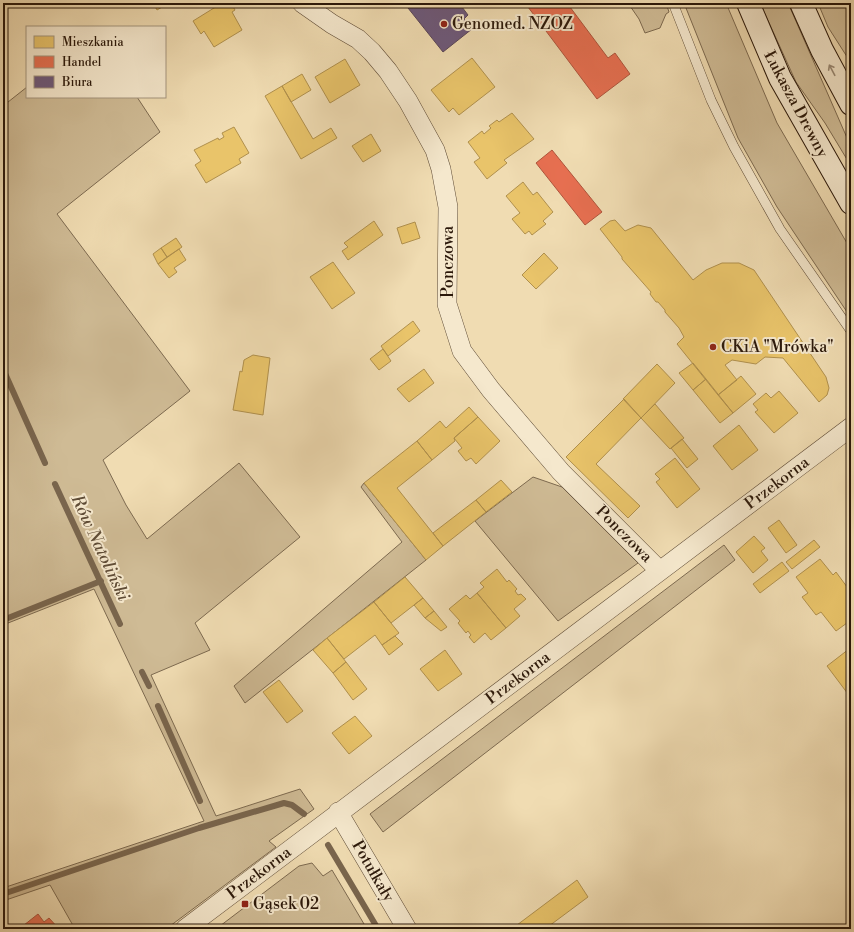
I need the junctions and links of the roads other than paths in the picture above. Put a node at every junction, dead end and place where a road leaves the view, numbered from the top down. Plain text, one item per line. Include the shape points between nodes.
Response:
1 (302, 3) edge
2 (673, 3) edge
3 (748, 3) edge
4 (801, 3) edge
5 (851, 104) edge
6 (851, 203) edge
7 (851, 331) edge
8 (851, 427) edge
9 (660, 570) junction
10 (338, 812) junction
11 (185, 929) edge
12 (407, 929) edge

1 - 9 street, Ponczowa via 358,39 372,52 408,101 435,150 448,208 447,304 462,351 491,390 561,472
2 - 7 lane via 711,100 748,173 780,229
3 - 6 main road, Łukasza Drewny via 784,84
5 -> 4 main road via 822,50
8 - 9 street, Przekorna
9 - 10 street, Przekorna
10 - 11 street, Przekorna
10 - 12 street, Potułkały

